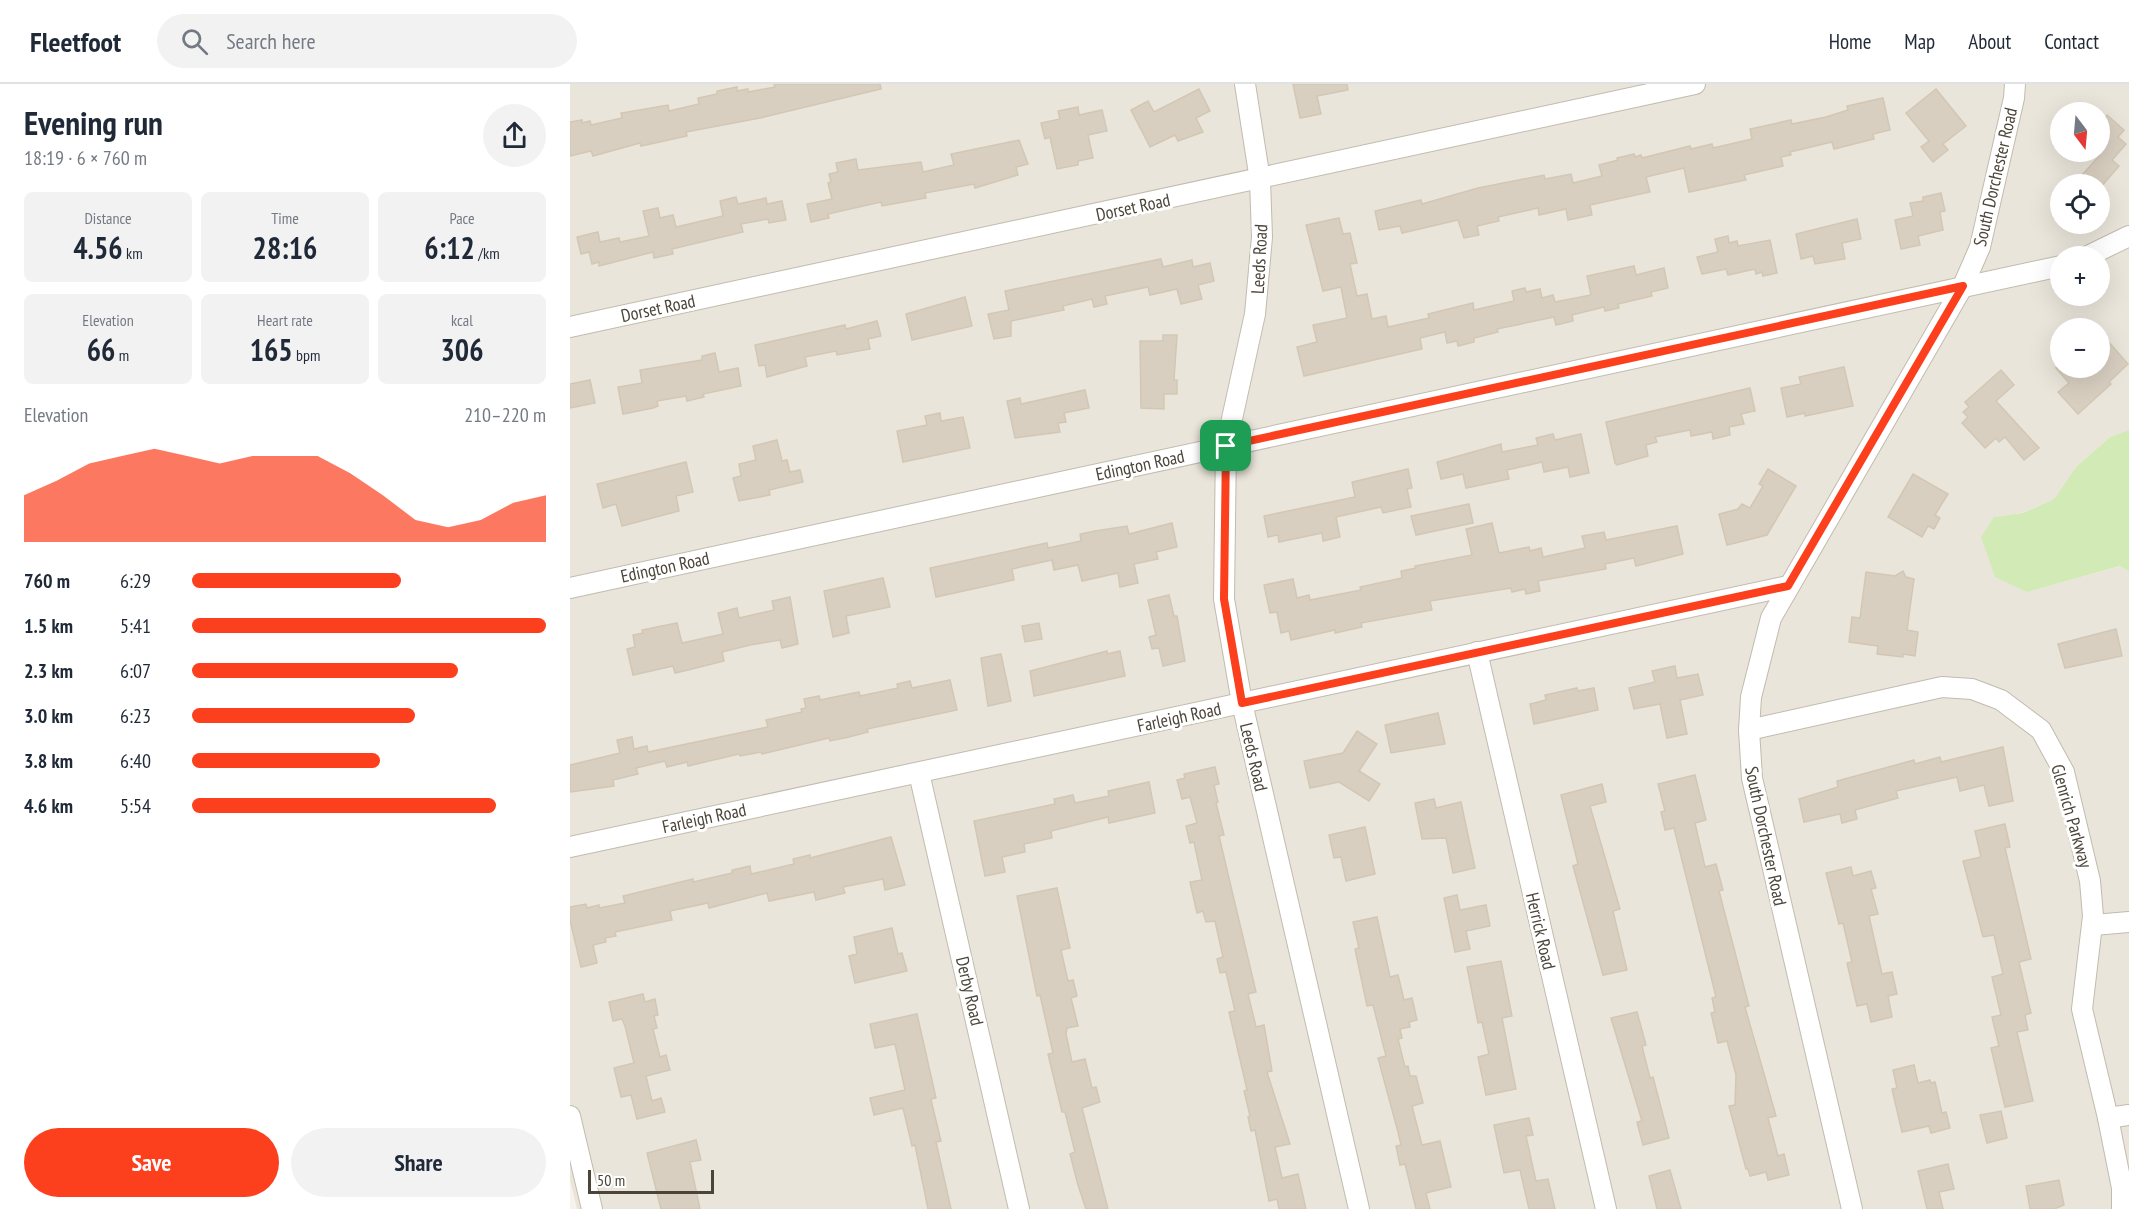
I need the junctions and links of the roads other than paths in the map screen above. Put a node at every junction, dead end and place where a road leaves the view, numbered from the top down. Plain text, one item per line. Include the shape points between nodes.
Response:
1 (1245, 84) edge
2 (1695, 84) edge
3 (2015, 84) edge
4 (1260, 180) junction
5 (2129, 236) edge
6 (2108, 246) edge
7 (2050, 268) edge
8 (1963, 286) junction
9 (570, 327) edge
10 (1226, 446) junction
11 (1788, 586) junction
12 (570, 588) edge
13 (1477, 652) junction
14 (1242, 703) junction
15 (1749, 730) junction
16 (919, 773) junction
17 (570, 848) edge
18 (2129, 922) edge
19 (2094, 925) junction
20 (2129, 1115) edge
21 (570, 1116) edge
22 (2108, 1118) junction
23 (577, 1179) edge
24 (592, 1209) edge
25 (1019, 1209) edge
26 (1359, 1209) edge
27 (1606, 1209) edge
28 (1852, 1209) edge
29 (2122, 1209) edge

1 - 4 street, Leeds Road
2 - 4 street, Dorset Road
3 - 8 street, South Dorchester Road via 1980,247
4 - 9 street, Dorset Road
4 - 10 street, Leeds Road via 1262,237 1255,314
5 - 6 street
7 - 8 street, Edington Road
8 - 10 street, Edington Road
8 - 11 street, South Dorchester Road
10 - 12 street, Edington Road
10 - 14 street, Leeds Road via 1224,599
11 - 13 street, Farleigh Road
11 - 15 street, South Dorchester Road via 1771,618 1751,697
13 - 14 street, Farleigh Road
13 - 27 street, Herrick Road
14 - 16 street, Farleigh Road
14 - 26 street, Leeds Road
15 - 19 street, Glenrich Parkway via 1942,687 1972,689 2001,700 2041,730 2064,772 2090,881
15 - 28 street, South Dorchester Road via 1752,778
16 - 17 street, Farleigh Road
16 - 25 street, Derby Road
18 - 19 street
19 - 22 street, Glenrich Parkway via 2082,1009
20 - 22 street
21 - 23 street
22 - 29 street, Glenrich Parkway via 2122,1188
23 - 24 street

